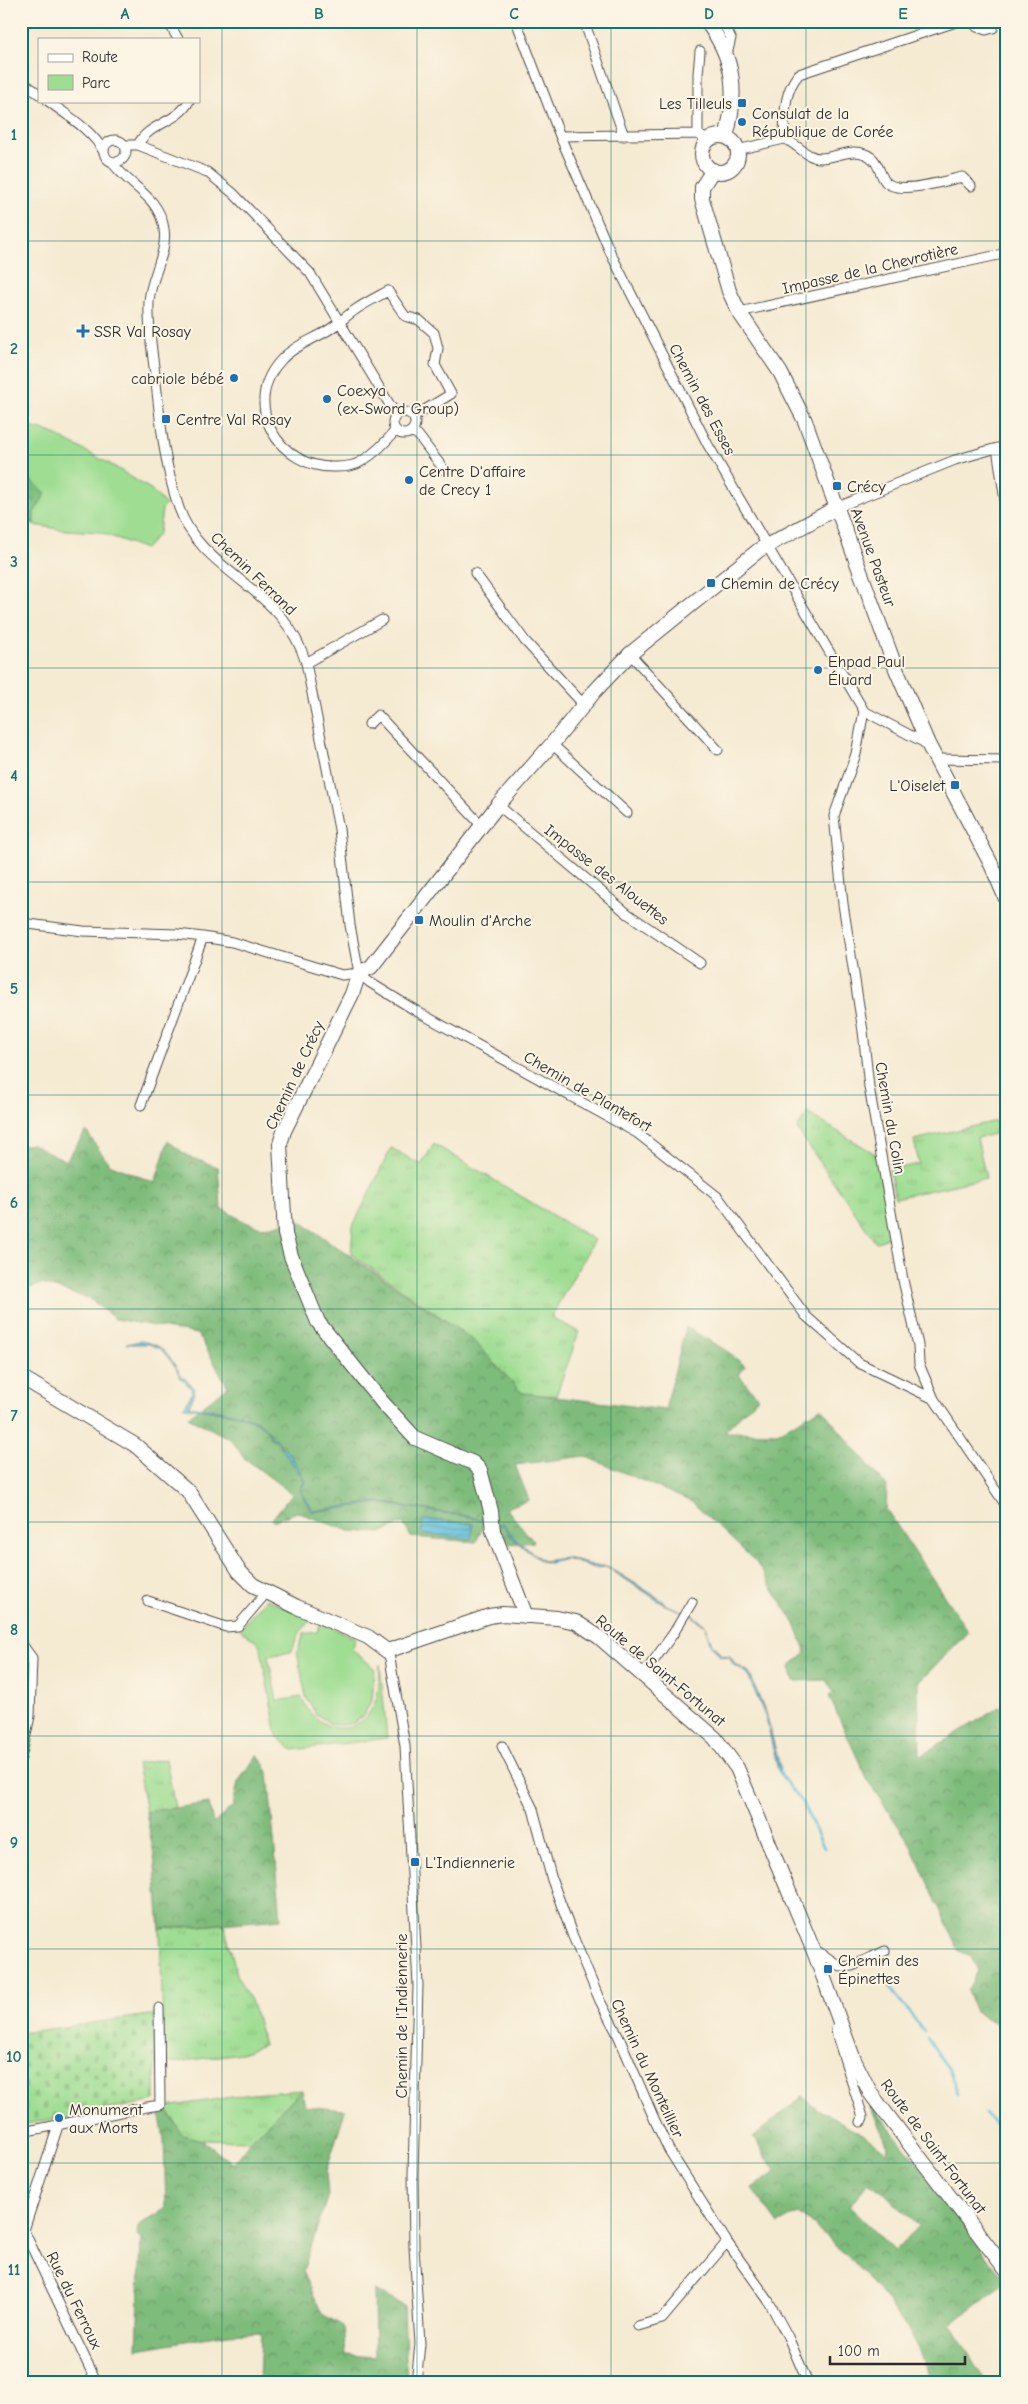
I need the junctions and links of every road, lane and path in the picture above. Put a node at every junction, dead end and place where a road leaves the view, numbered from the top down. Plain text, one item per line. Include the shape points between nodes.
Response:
1 (168, 21) edge
2 (516, 21) edge
3 (584, 21) edge
4 (706, 21) edge
5 (722, 21) edge
6 (959, 21) edge
7 (972, 21) edge
8 (994, 21) edge
9 (177, 38) edge
10 (700, 51) dead end
11 (727, 55) junction
12 (21, 81) edge
13 (38, 93) edge
14 (49, 102) edge
15 (188, 102) edge
16 (83, 127) junction
17 (560, 136) junction
18 (624, 136) junction
19 (726, 137) junction
20 (703, 138) junction
21 (784, 139) junction
22 (113, 140) junction
23 (125, 145) junction
24 (138, 145) junction
25 (148, 150) junction
26 (737, 150) junction
27 (104, 152) junction
28 (124, 158) junction
29 (112, 162) junction
30 (713, 170) junction
31 (128, 179) junction
32 (971, 186) dead end
33 (1007, 253) edge
34 (740, 312) junction
35 (341, 323) junction
36 (396, 415) junction
37 (413, 417) junction
38 (396, 430) junction
39 (411, 431) junction
40 (997, 448) junction
41 (1007, 450) edge
42 (445, 471) dead end
43 (838, 507) junction
44 (1007, 514) edge
45 (767, 545) junction
46 (474, 573) dead end
47 (382, 620) dead end
48 (630, 654) junction
49 (306, 663) junction
50 (584, 705) junction
51 (864, 711) junction
52 (369, 724) dead end
53 (552, 744) junction
54 (928, 744) junction
55 (718, 750) dead end
56 (934, 759) junction
57 (1007, 760) edge
58 (498, 805) junction
59 (627, 813) dead end
60 (482, 826) junction
61 (1007, 900) edge
62 (21, 922) edge
63 (203, 937) junction
64 (700, 963) dead end
65 (359, 973) junction
66 (141, 1105) dead end
67 (21, 1377) edge
68 (934, 1399) junction
69 (1007, 1507) edge
70 (267, 1592) junction
71 (148, 1600) dead end
72 (689, 1609) dead end
73 (526, 1616) junction
74 (21, 1643) edge
75 (387, 1651) junction
76 (644, 1674) junction
77 (502, 1746) dead end
78 (21, 1758) edge
79 (884, 1951) dead end
80 (815, 1954) junction
81 (159, 2008) dead end
82 (841, 2028) junction
83 (861, 2122) dead end
84 (58, 2126) junction
85 (21, 2132) edge
86 (21, 2194) edge
87 (28, 2216) junction
88 (23, 2235) edge
89 (727, 2242) junction
90 (1007, 2271) edge
91 (638, 2326) dead end
92 (97, 2383) edge
93 (416, 2383) edge
94 (808, 2383) edge

1 - 9 street
2 - 17 street, Chemin des Esses
3 - 18 street
4 - 11 street via 719,37
5 - 11 street via 731,38
6 - 21 street via 799,74 787,93
7 - 8 street via 986,30 993,28
10 - 20 street via 698,74
11 - 19 street via 733,99
12 - 13 street
14 - 16 street
15 - 24 street via 177,116 150,131
16 - 22 street
16 - 27 street via 99,142
17 - 18 street
17 - 45 street, Chemin des Esses via 610,254 694,419
18 - 20 street
19 - 20 street
19 - 26 street
20 - 30 street via 703,159
21 - 26 street
21 - 32 street via 810,156 820,158 854,151 868,155 877,163 884,181 891,187 903,189 962,177
22 - 23 street
22 - 27 street
23 - 24 street
23 - 28 street
24 - 25 street
25 - 28 street via 135,150
25 - 35 street via 207,172 233,193 310,273
26 - 30 street via 737,160 731,168 720,172
27 - 29 street
28 - 29 street
28 - 31 street
29 - 31 street, Chemin Ferrand
30 - 34 street, Avenue Pasteur via 702,187 702,198 729,290
31 - 49 street, Chemin Ferrand via 154,202 164,229 163,249 154,274 149,311 158,399 178,506 203,547 280,616 297,639
33 - 34 street, Impasse de la Chevrotière
34 - 43 street, Avenue Pasteur via 793,396
35 - 36 street
35 - 37 street via 355,310 388,291 405,316 419,320 434,333 438,348 435,365 451,394
35 - 38 street via 290,352 273,371 265,395 265,414 271,432 281,446 301,461 328,468 360,462
36 - 37 street via 407,412
36 - 38 street via 393,424
37 - 39 street via 415,425
38 - 39 street via 405,434
39 - 42 street via 418,435
40 - 41 street
40 - 43 street
40 - 44 street
43 - 45 street
43 - 54 street, Avenue Pasteur via 896,669
45 - 48 street
45 - 51 street, Chemin des Esses
46 - 50 street via 525,641
47 - 49 street
48 - 50 street
48 - 55 street
49 - 65 street, Chemin Ferrand via 339,829
50 - 53 street
51 - 54 street
51 - 68 street, Chemin du Colin via 856,754 834,816 869,1087 919,1364
52 - 60 street via 378,715
53 - 58 street
53 - 59 street
54 - 56 street, Avenue Pasteur
56 - 57 street
56 - 61 street, Avenue Pasteur via 992,864
58 - 60 street
58 - 64 street, Impasse des Alouettes via 628,914
60 - 65 street via 370,967
62 - 63 street via 83,931
63 - 65 street via 232,942 342,975
63 - 66 street
65 - 68 street, Chemin de Plantefort via 418,1012 637,1133 718,1197 806,1316 859,1363
65 - 73 street, Chemin de Crécy via 352,994 284,1131 279,1156 285,1234 318,1322 382,1402 415,1438 473,1462 480,1470 493,1531
67 - 70 street via 135,1445 188,1491 239,1571 253,1585
68 - 69 street, Chemin du Colin
70 - 71 street via 238,1626 226,1626
70 - 75 street via 368,1637
72 - 76 street
73 - 75 street, Route de Saint-Fortunat via 489,1616
73 - 76 street, Route de Saint-Fortunat via 576,1622
74 - 78 street via 32,1658 30,1716
75 - 93 street, Chemin de l'Indiennerie via 405,1746 418,1985 414,2247 420,2344
76 - 80 street, Route de Saint-Fortunat via 715,1738 737,1768
77 - 89 street, Chemin du Monteillier via 533,1809 552,1880 600,2001 669,2150
79 - 80 street via 852,1966 840,1967 819,1952
80 - 82 street, Route de Saint-Fortunat
81 - 84 street via 160,2105 89,2117
82 - 83 street via 836,2029 837,2036 863,2117
82 - 90 street, Route de Saint-Fortunat via 871,2094
84 - 85 street
84 - 87 street
86 - 87 street
87 - 88 street
88 - 92 street, Rue du Ferroux
89 - 91 street via 662,2319
89 - 94 street, Chemin du Monteillier via 768,2300

